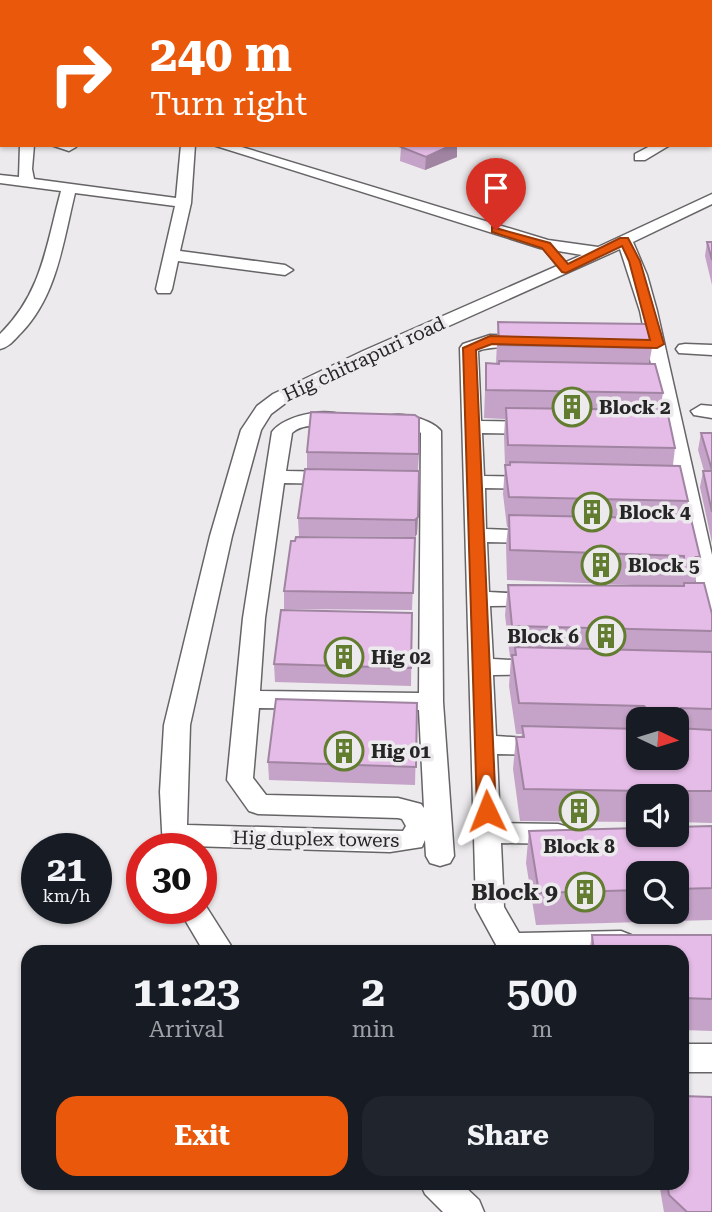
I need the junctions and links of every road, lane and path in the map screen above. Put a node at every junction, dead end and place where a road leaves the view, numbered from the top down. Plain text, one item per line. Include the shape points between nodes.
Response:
1 (27, 147) edge
2 (188, 147) edge
3 (227, 147) edge
4 (659, 147) edge
5 (640, 157) dead end
6 (0, 179) edge
7 (28, 183) junction
8 (69, 189) junction
9 (183, 203) junction
10 (707, 205) edge
11 (624, 240) junction
12 (546, 245) junction
13 (597, 252) junction
14 (173, 255) junction
15 (566, 269) junction
16 (285, 270) dead end
17 (164, 289) dead end
18 (2, 340) edge
19 (546, 341) edge
20 (630, 344) edge
21 (657, 344) junction
22 (685, 349) dead end
23 (712, 350) edge
24 (472, 427) junction
25 (553, 428) edge
26 (648, 429) edge
27 (675, 430) junction
28 (276, 477) junction
29 (354, 478) edge
30 (405, 479) edge
31 (431, 479) junction
32 (474, 482) junction
33 (553, 484) edge
34 (659, 486) edge
35 (685, 486) junction
36 (476, 535) junction
37 (559, 537) edge
38 (670, 539) edge
39 (698, 540) junction
40 (265, 544) junction
41 (293, 545) edge
42 (404, 547) edge
43 (431, 547) junction
44 (478, 599) junction
45 (561, 601) edge
46 (684, 603) edge
47 (712, 605) edge
48 (254, 618) junction
49 (281, 619) edge
50 (404, 621) edge
51 (431, 621) junction
52 (481, 667) junction
53 (563, 669) edge
54 (247, 699) junction
55 (431, 702) junction
56 (484, 745) junction
57 (574, 747) edge
58 (176, 833) edge
59 (488, 833) junction
60 (580, 835) edge
61 (217, 842) edge
62 (440, 856) dead end
63 (202, 924) edge
64 (645, 942) edge
65 (216, 945) edge
66 (513, 945) edge
67 (589, 945) edge
68 (689, 1058) edge
69 (712, 1058) edge
70 (444, 1190) edge
71 (467, 1212) edge

1 - 7 street
2 - 9 street
3 - 12 street
4 - 5 street
6 - 7 street
7 - 8 street
8 - 9 street
8 - 18 street via 44,286 26,318
9 - 14 street
10 - 11 street, Hig chitrapuri road
11 - 13 street, Hig chitrapuri road
11 - 21 street via 635,261
12 - 13 street
12 - 15 street
13 - 15 street, Hig chitrapuri road
14 - 16 street
14 - 17 street
15 - 58 street, Hig chitrapuri road via 369,355 264,410 251,430 221,536 177,724 173,756
19 - 24 street via 490,340 469,348 477,380
20 - 21 street
21 - 27 street via 656,384
22 - 23 street
24 - 25 street
24 - 32 street
26 - 27 street
27 - 35 street
28 - 29 street
28 - 31 street via 282,432 298,420 406,421 430,431
28 - 40 street
30 - 31 street
31 - 43 street
32 - 33 street
32 - 36 street
34 - 35 street
35 - 39 street
36 - 37 street
36 - 44 street
38 - 39 street
39 - 47 street
40 - 41 street
40 - 48 street
42 - 43 street
43 - 51 street
44 - 45 street
44 - 52 street
46 - 47 street
48 - 49 street
48 - 54 street
50 - 51 street
51 - 55 street
52 - 53 street
52 - 56 street
54 - 55 street
54 - 61 street, Hig duplex towers via 240,780 258,804 398,808 412,811 419,826 412,840 390,842
55 - 62 street
56 - 57 street
56 - 59 street
59 - 60 street
59 - 66 street via 490,908
63 - 65 street
64 - 67 street
68 - 69 street
70 - 71 street

